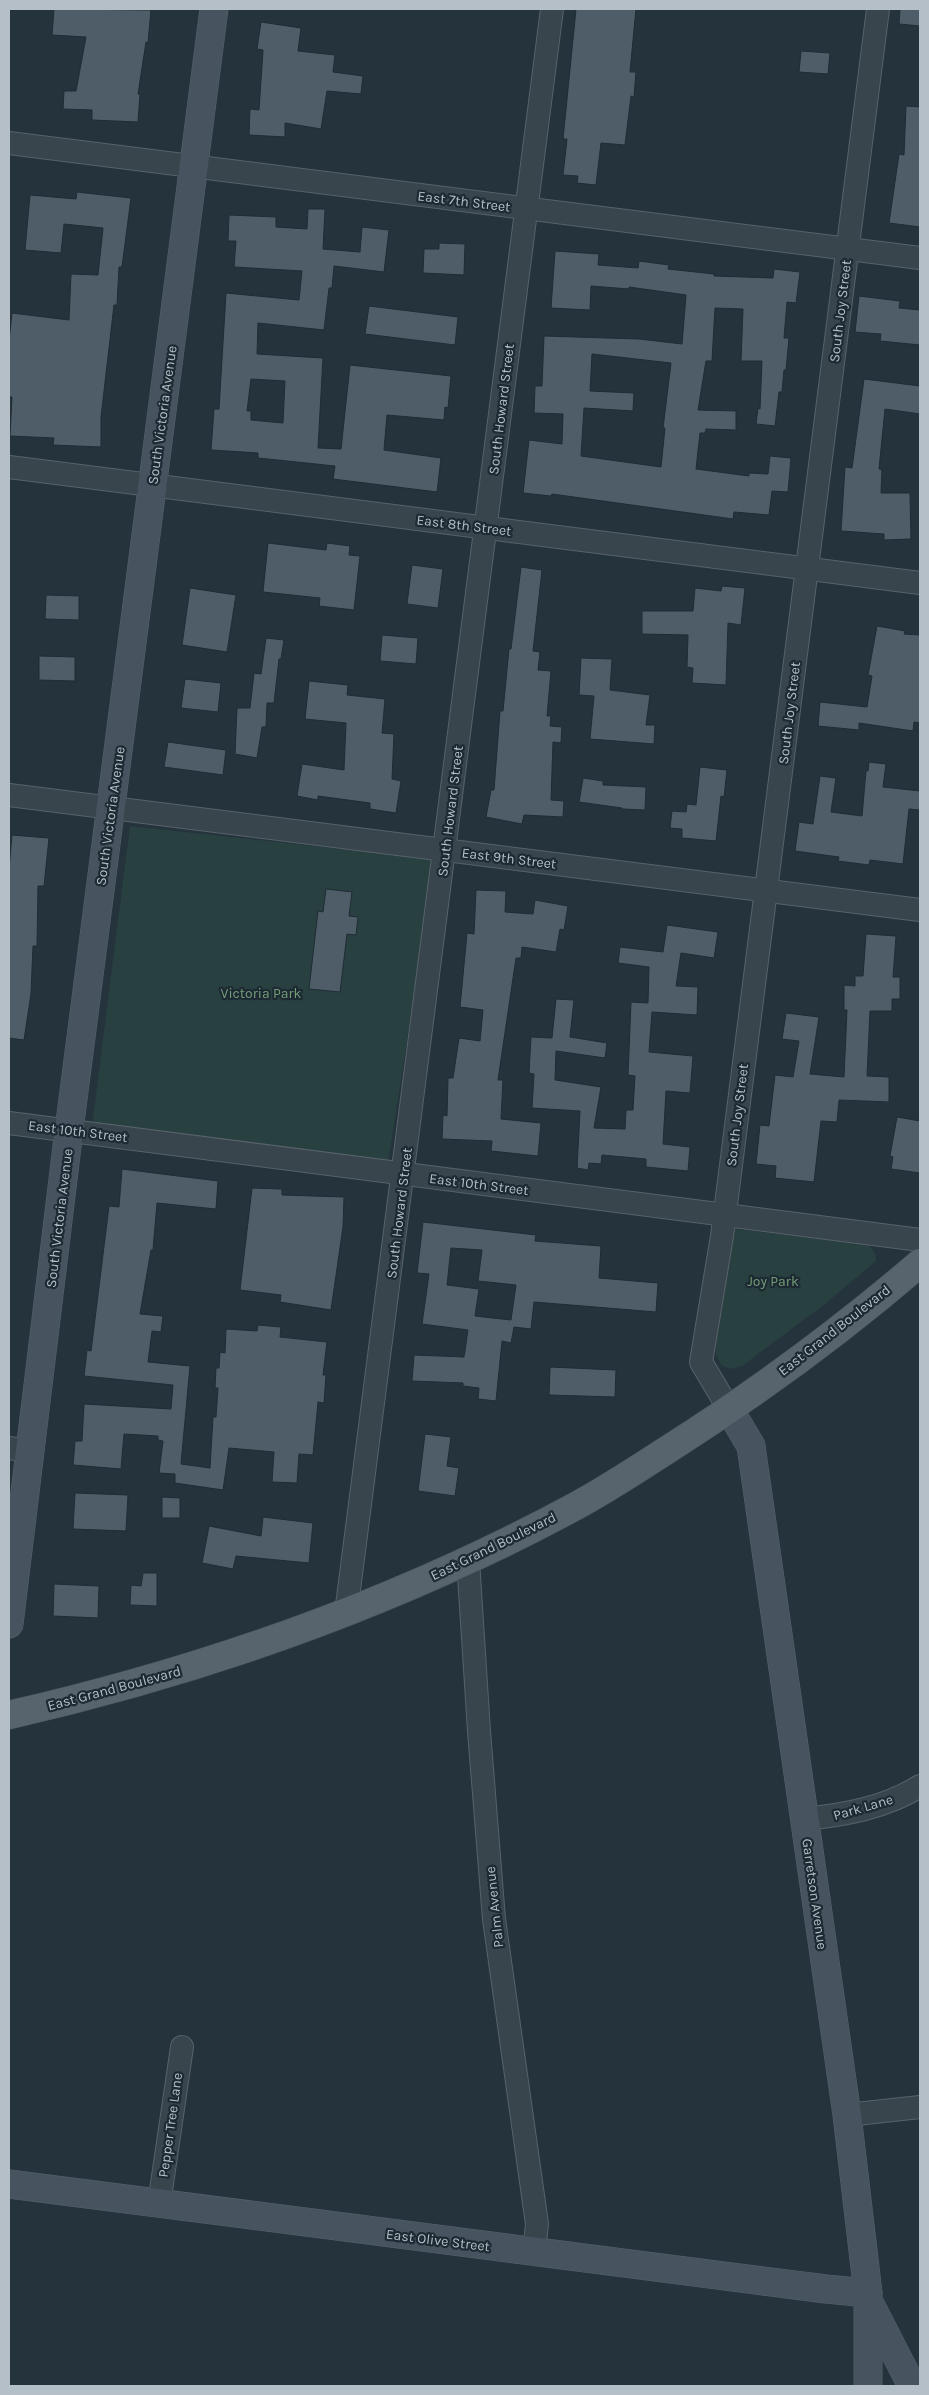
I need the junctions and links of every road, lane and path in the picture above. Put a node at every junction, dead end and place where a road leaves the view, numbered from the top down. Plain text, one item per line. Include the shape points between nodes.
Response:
1 (214, 9) edge
2 (552, 9) edge
3 (878, 9) edge
4 (9, 143) edge
5 (193, 166) junction
6 (527, 209) junction
7 (848, 249) junction
8 (920, 258) edge
9 (9, 468) edge
10 (152, 486) junction
11 (486, 528) junction
12 (807, 568) junction
13 (920, 583) edge
14 (9, 795) edge
15 (111, 807) junction
16 (445, 850) junction
17 (766, 890) junction
18 (920, 910) edge
19 (9, 1123) edge
20 (69, 1130) junction
21 (404, 1174) junction
22 (724, 1215) junction
23 (920, 1240) edge
24 (920, 1263) edge
25 (729, 1409) junction
26 (20, 1450) edge
27 (468, 1560) junction
28 (346, 1613) junction
29 (9, 1624) edge
30 (9, 1715) edge
31 (920, 1786) edge
32 (804, 1819) junction
33 (182, 2046) dead end
34 (920, 2106) edge
35 (847, 2115) junction
36 (9, 2184) edge
37 (159, 2204) junction
38 (534, 2252) junction
39 (868, 2297) junction
40 (868, 2386) edge
41 (912, 2386) edge

1 - 5 street, South Victoria Avenue
2 - 6 street, South Howard Street
3 - 7 street, South Joy Street
4 - 5 street, East 7th Street
5 - 6 street, East 7th Street
5 - 10 street, South Victoria Avenue
6 - 7 street, East 7th Street
6 - 11 street, South Howard Street
7 - 8 street, East 7th Street
7 - 12 street, South Joy Street
9 - 10 street, East 8th Street
10 - 11 street, East 8th Street
10 - 15 street, South Victoria Avenue
11 - 12 street, East 8th Street
11 - 16 street, South Howard Street
12 - 13 street, East 8th Street
12 - 17 street, South Joy Street
14 - 15 street, East 9th Street
15 - 16 street, East 9th Street
15 - 20 street, South Victoria Avenue
16 - 17 street, East 9th Street
16 - 21 street, South Howard Street
17 - 18 street, East 9th Street
17 - 22 street, South Joy Street
19 - 20 street, East 10th Street
20 - 21 street, East 10th Street
20 - 26 street, South Victoria Avenue
21 - 22 street, East 10th Street
21 - 28 street, South Howard Street
22 - 23 street, East 10th Street
22 - 25 street, South Joy Street via 701,1362
24 - 25 main road, East Grand Boulevard via 828,1337
25 - 27 main road, East Grand Boulevard via 600,1492
25 - 32 street, Garretson Avenue via 751,1446
26 - 29 street, South Victoria Avenue
27 - 28 main road, East Grand Boulevard
27 - 38 street, Palm Avenue via 494,1919 537,2224
28 - 30 main road, East Grand Boulevard via 172,1673
31 - 32 street, Park Lane via 882,1804 838,1816
32 - 35 street, Garretson Avenue
33 - 37 street, Pepper Tree Lane
34 - 35 street
35 - 39 street, Garretson Avenue
36 - 37 street, East Olive Street
37 - 38 street, East Olive Street
38 - 39 street, East Olive Street
39 - 40 street, Garretson Avenue
39 - 41 street

